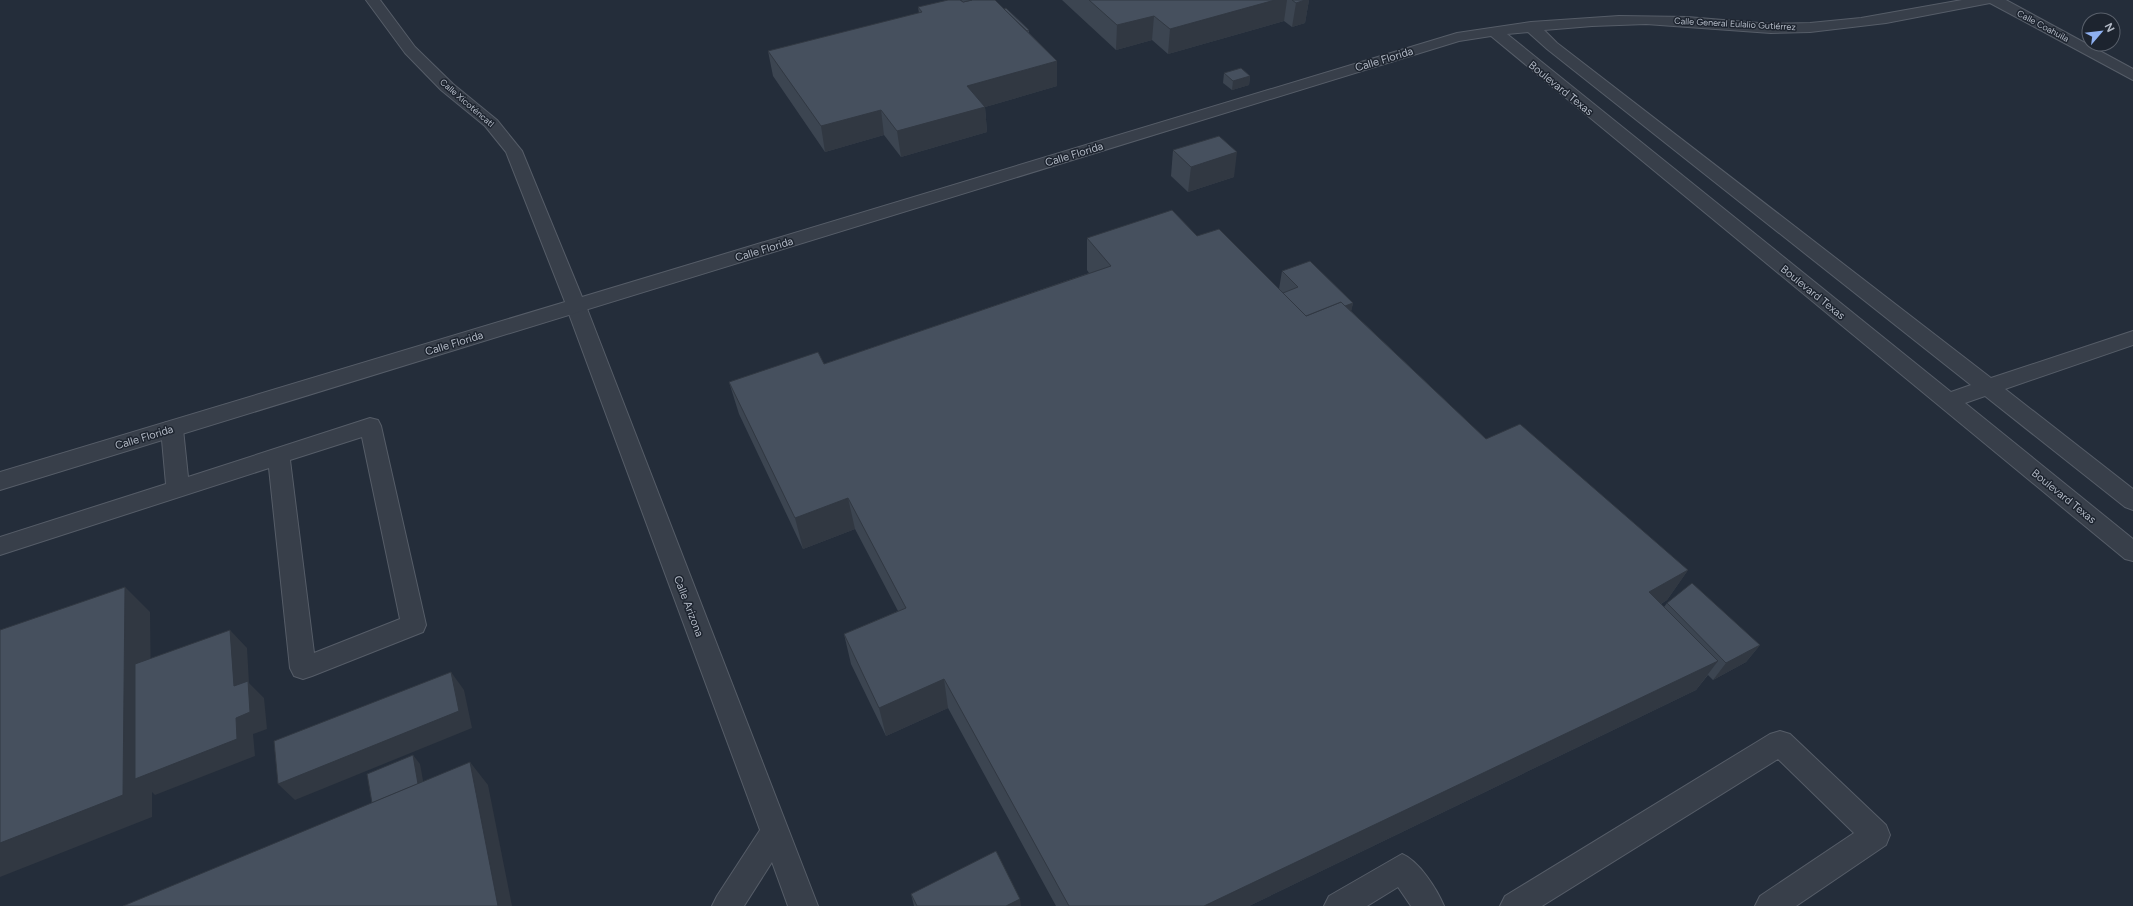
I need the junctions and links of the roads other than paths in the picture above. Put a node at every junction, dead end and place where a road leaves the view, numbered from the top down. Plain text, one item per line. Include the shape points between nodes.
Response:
1 (374, 0) edge
2 (1985, 0) edge
3 (1995, 0) edge
4 (1531, 26) junction
5 (1494, 31) junction
6 (2133, 74) edge
7 (576, 306) junction
8 (2133, 338) edge
9 (1989, 388) junction
10 (1947, 401) junction
11 (172, 429) junction
12 (280, 457) junction
13 (0, 481) edge
14 (178, 489) junction
15 (2133, 501) edge
16 (0, 546) edge
17 (2133, 552) edge
18 (775, 832) junction
19 (727, 906) edge
20 (803, 906) edge
21 (1339, 906) edge
22 (1429, 906) edge
23 (1515, 906) edge
24 (1770, 906) edge

1 - 7 street, Calle Xicoténcatl via 410,50 447,87 491,123 514,151
2 - 4 street, Calle General Eulalio Gutiérrez via 1844,26 1784,29 1673,20 1623,20
3 - 6 street, Calle Coahuila
4 - 5 street, Calle Florida
4 - 9 street via 1552,46
5 - 7 street, Calle Florida via 1457,37
5 - 10 street, Boulevard Texas
7 - 11 street, Calle Florida
7 - 18 street, Calle Arizona
8 - 9 street
9 - 10 street
9 - 15 street
10 - 17 street, Boulevard Texas
11 - 13 street, Calle Florida
11 - 14 street
12 - 12 street via 370,426 414,625 303,668
12 - 14 street
14 - 16 street
18 - 19 street
18 - 20 street, Calle Arizona
21 - 22 street via 1402,868
23 - 24 street via 1780,743 1876,835

